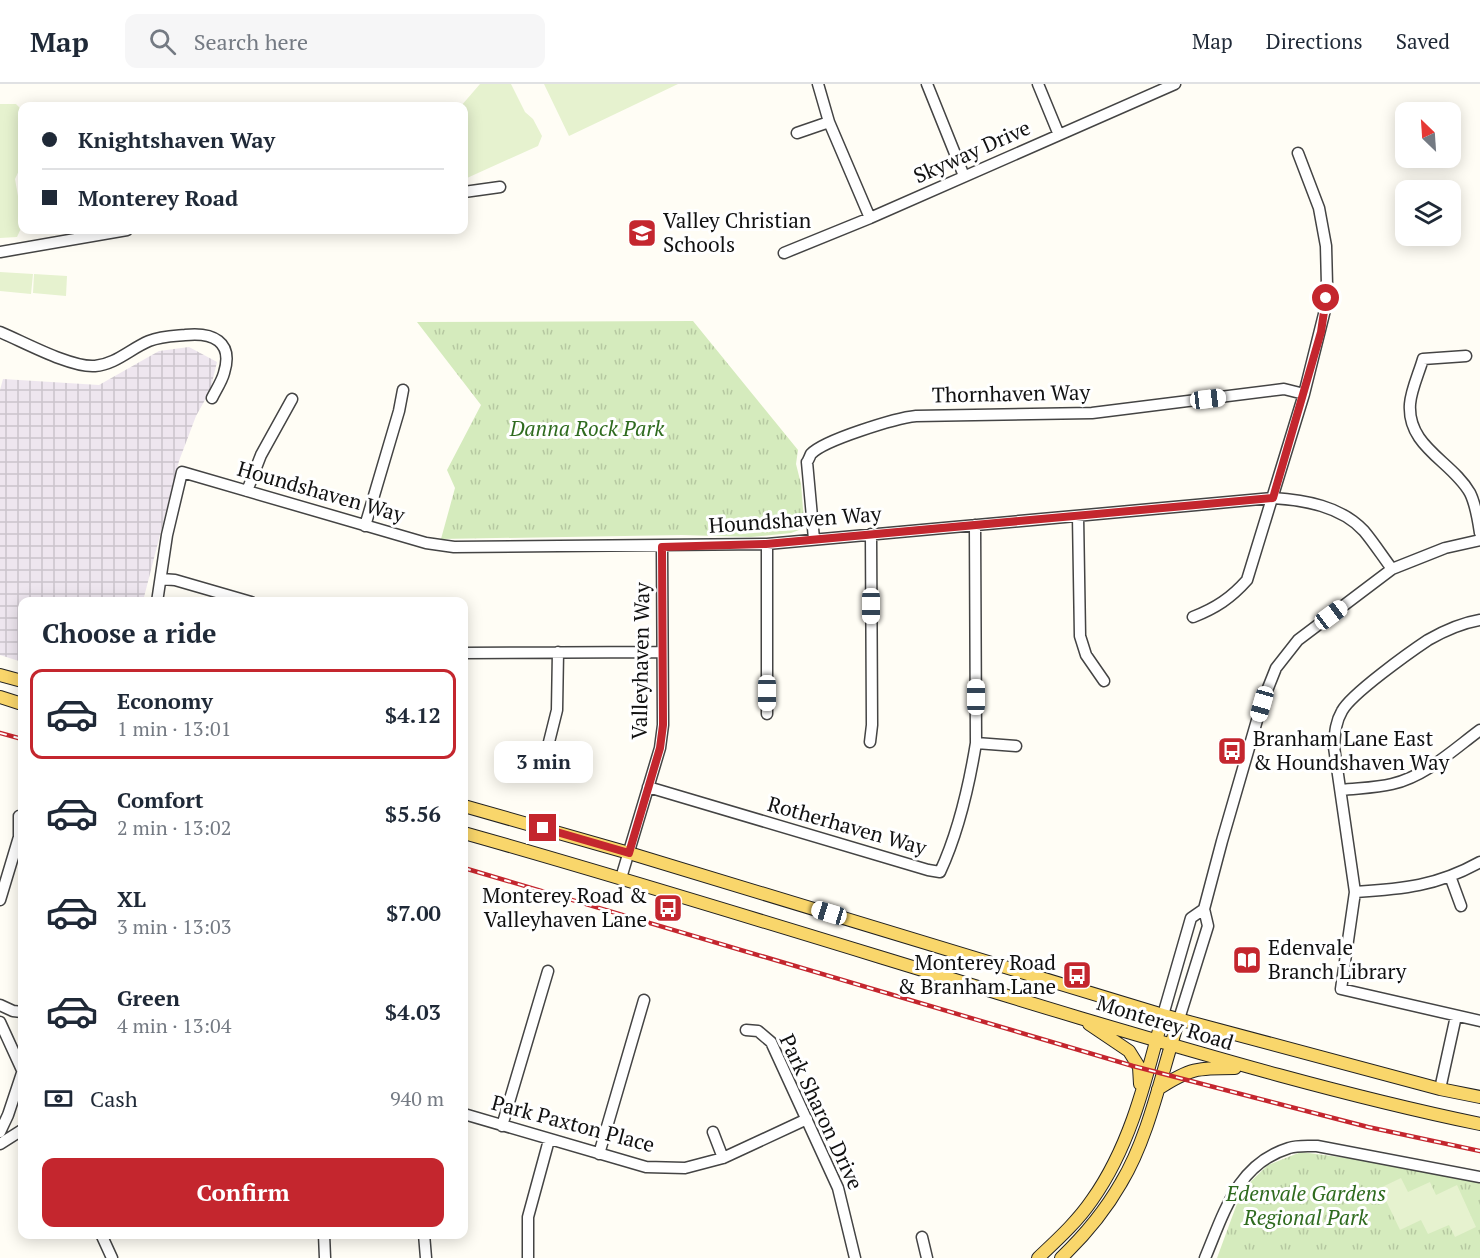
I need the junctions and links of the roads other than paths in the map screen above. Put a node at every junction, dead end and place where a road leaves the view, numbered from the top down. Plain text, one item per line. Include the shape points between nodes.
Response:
1 (818, 84) edge
2 (927, 84) edge
3 (1038, 84) edge
4 (1175, 84) edge
5 (1152, 88) edge
6 (829, 122) junction
7 (797, 133) dead end
8 (1059, 135) junction
9 (1298, 153) dead end
10 (964, 176) junction
11 (500, 187) dead end
12 (468, 191) edge
13 (870, 218) junction
14 (104, 234) edge
15 (0, 252) edge
16 (784, 253) dead end
17 (0, 332) edge
18 (1466, 356) dead end
19 (403, 390) dead end
20 (1304, 394) junction
21 (212, 398) dead end
22 (292, 399) dead end
23 (248, 491) junction
24 (1273, 498) junction
25 (1078, 516) junction
26 (975, 525) junction
27 (365, 526) junction
28 (1480, 533) edge
29 (871, 534) junction
30 (814, 539) junction
31 (1480, 540) edge
32 (766, 544) junction
33 (662, 547) junction
34 (1392, 569) junction
35 (161, 579) junction
36 (159, 597) edge
37 (230, 597) edge
38 (1193, 616) dead end
39 (1480, 620) edge
40 (558, 652) junction
41 (662, 652) junction
42 (468, 653) edge
43 (0, 675) edge
44 (18, 680) edge
45 (1104, 681) dead end
46 (0, 697) edge
47 (18, 703) edge
48 (767, 714) dead end
49 (1480, 730) edge
50 (870, 742) dead end
51 (976, 743) junction
52 (1016, 746) dead end
53 (546, 754) dead end
54 (648, 787) junction
55 (1341, 790) junction
56 (468, 807) edge
57 (468, 834) edge
58 (18, 837) edge
59 (629, 853) junction
60 (1480, 862) edge
61 (1450, 876) junction
62 (621, 878) junction
63 (1354, 892) junction
64 (0, 900) edge
65 (1461, 906) dead end
66 (1204, 909) junction
67 (548, 970) dead end
68 (644, 1000) dead end
69 (0, 1005) edge
70 (18, 1012) edge
71 (1163, 1015) junction
72 (1456, 1016) junction
73 (1078, 1017) junction
74 (1179, 1019) junction
75 (1480, 1021) edge
76 (0, 1022) edge
77 (746, 1030) dead end
78 (1156, 1041) junction
79 (1171, 1045) junction
80 (18, 1063) edge
81 (1248, 1068) junction
82 (18, 1084) edge
83 (1158, 1089) junction
84 (1440, 1089) junction
85 (1141, 1092) junction
86 (1480, 1097) edge
87 (468, 1115) edge
88 (807, 1119) junction
89 (1480, 1124) edge
90 (502, 1126) junction
91 (0, 1132) edge
92 (713, 1132) dead end
93 (18, 1133) edge
94 (549, 1140) junction
95 (0, 1144) edge
96 (599, 1154) junction
97 (723, 1158) junction
98 (1480, 1177) edge
99 (922, 1237) dead end
100 (103, 1239) edge
101 (324, 1239) edge
102 (424, 1239) edge
103 (112, 1258) edge
104 (325, 1258) edge
105 (426, 1258) edge
106 (528, 1258) edge
107 (855, 1258) edge
108 (927, 1258) edge
109 (1038, 1258) edge
110 (1061, 1258) edge
111 (1205, 1258) edge

1 - 6 street
2 - 10 street
3 - 8 street
4 - 5 street, Skyway Drive
5 - 8 street, Skyway Drive
6 - 7 street
6 - 13 street
8 - 10 street, Skyway Drive
9 - 20 street via 1319,208 1326,246 1327,285 1321,332
10 - 13 street, Skyway Drive
11 - 12 street
13 - 16 street, Skyway Drive
14 - 15 street
17 - 21 street via 77,364 94,366 112,362 160,338 212,336 225,351 226,364
18 - 28 street via 1423,359 1410,411 1417,436 1470,494
19 - 27 street
20 - 24 street
20 - 30 street, Thornhaven Way via 1284,389 1092,413 916,416 894,420 860,431 811,455 807,462
22 - 23 street via 261,454
23 - 27 street, Houndshaven Way
23 - 35 street, Houndshaven Way via 182,471
24 - 25 street, Houndshaven Way
24 - 34 street, Houndshaven Way via 1299,500 1348,518 1363,530
24 - 38 street via 1246,580 1232,597
25 - 26 street, Houndshaven Way
25 - 45 street via 1080,636 1086,655
26 - 29 street, Houndshaven Way
26 - 51 street, Rotherhaven Way
27 - 33 street, Houndshaven Way via 439,547
29 - 30 street, Houndshaven Way
29 - 50 street
30 - 32 street, Houndshaven Way
31 - 34 street via 1445,548
32 - 33 street, Houndshaven Way
32 - 48 street
33 - 41 street, Valleyhaven Way
34 - 66 street via 1298,640 1276,668 1262,704
35 - 36 street
35 - 37 street
39 - 55 street via 1451,628 1428,641 1355,695 1342,710 1335,728 1334,747
40 - 41 street
40 - 42 street
40 - 53 street via 557,710
41 - 54 street, Valleyhaven Way via 663,725
43 - 44 main road
46 - 47 main road
49 - 55 street via 1411,779
51 - 52 street
51 - 54 street, Rotherhaven Way via 971,777 940,872
54 - 59 street, Valleyhaven Way
55 - 63 street
56 - 59 main road, Monterey Road
57 - 62 main road, Monterey Road
58 - 64 street
59 - 62 street, Valleyhaven Way
59 - 71 main road, Monterey Road
60 - 61 street
61 - 63 street via 1403,889
61 - 65 street
62 - 73 main road, Monterey Road
63 - 72 street via 1341,989
66 - 71 street via 1191,918
66 - 74 street via 1208,926
67 - 90 street
68 - 96 street
69 - 70 street
71 - 74 main road, Monterey Road
71 - 78 main road
72 - 75 street
72 - 84 street
73 - 78 main road, Monterey Road
73 - 85 main road via 1129,1051 1139,1067
74 - 79 main road
74 - 84 main road, Monterey Road
76 - 80 street
77 - 88 street, Park Sharon Drive via 758,1031 771,1042
78 - 79 main road, Monterey Road
78 - 85 main road
79 - 81 main road, Monterey Road
79 - 83 main road
81 - 83 main road via 1192,1070
81 - 89 main road, Monterey Road
82 - 91 street
83 - 110 main road via 1122,1182 1101,1214
84 - 86 main road, Monterey Road
85 - 109 main road via 1109,1173 1091,1202
87 - 90 street, Park Paxton Place
88 - 97 street, Park Paxton Place
88 - 107 street, Park Sharon Drive via 838,1188
90 - 94 street, Park Paxton Place
92 - 97 street
93 - 95 street
94 - 96 street, Park Paxton Place
94 - 106 street via 528,1217
96 - 97 street, Park Paxton Place via 646,1167 685,1168
98 - 111 street via 1317,1146 1291,1147 1268,1156 1239,1182
99 - 108 street
100 - 103 street
101 - 104 street
102 - 105 street

